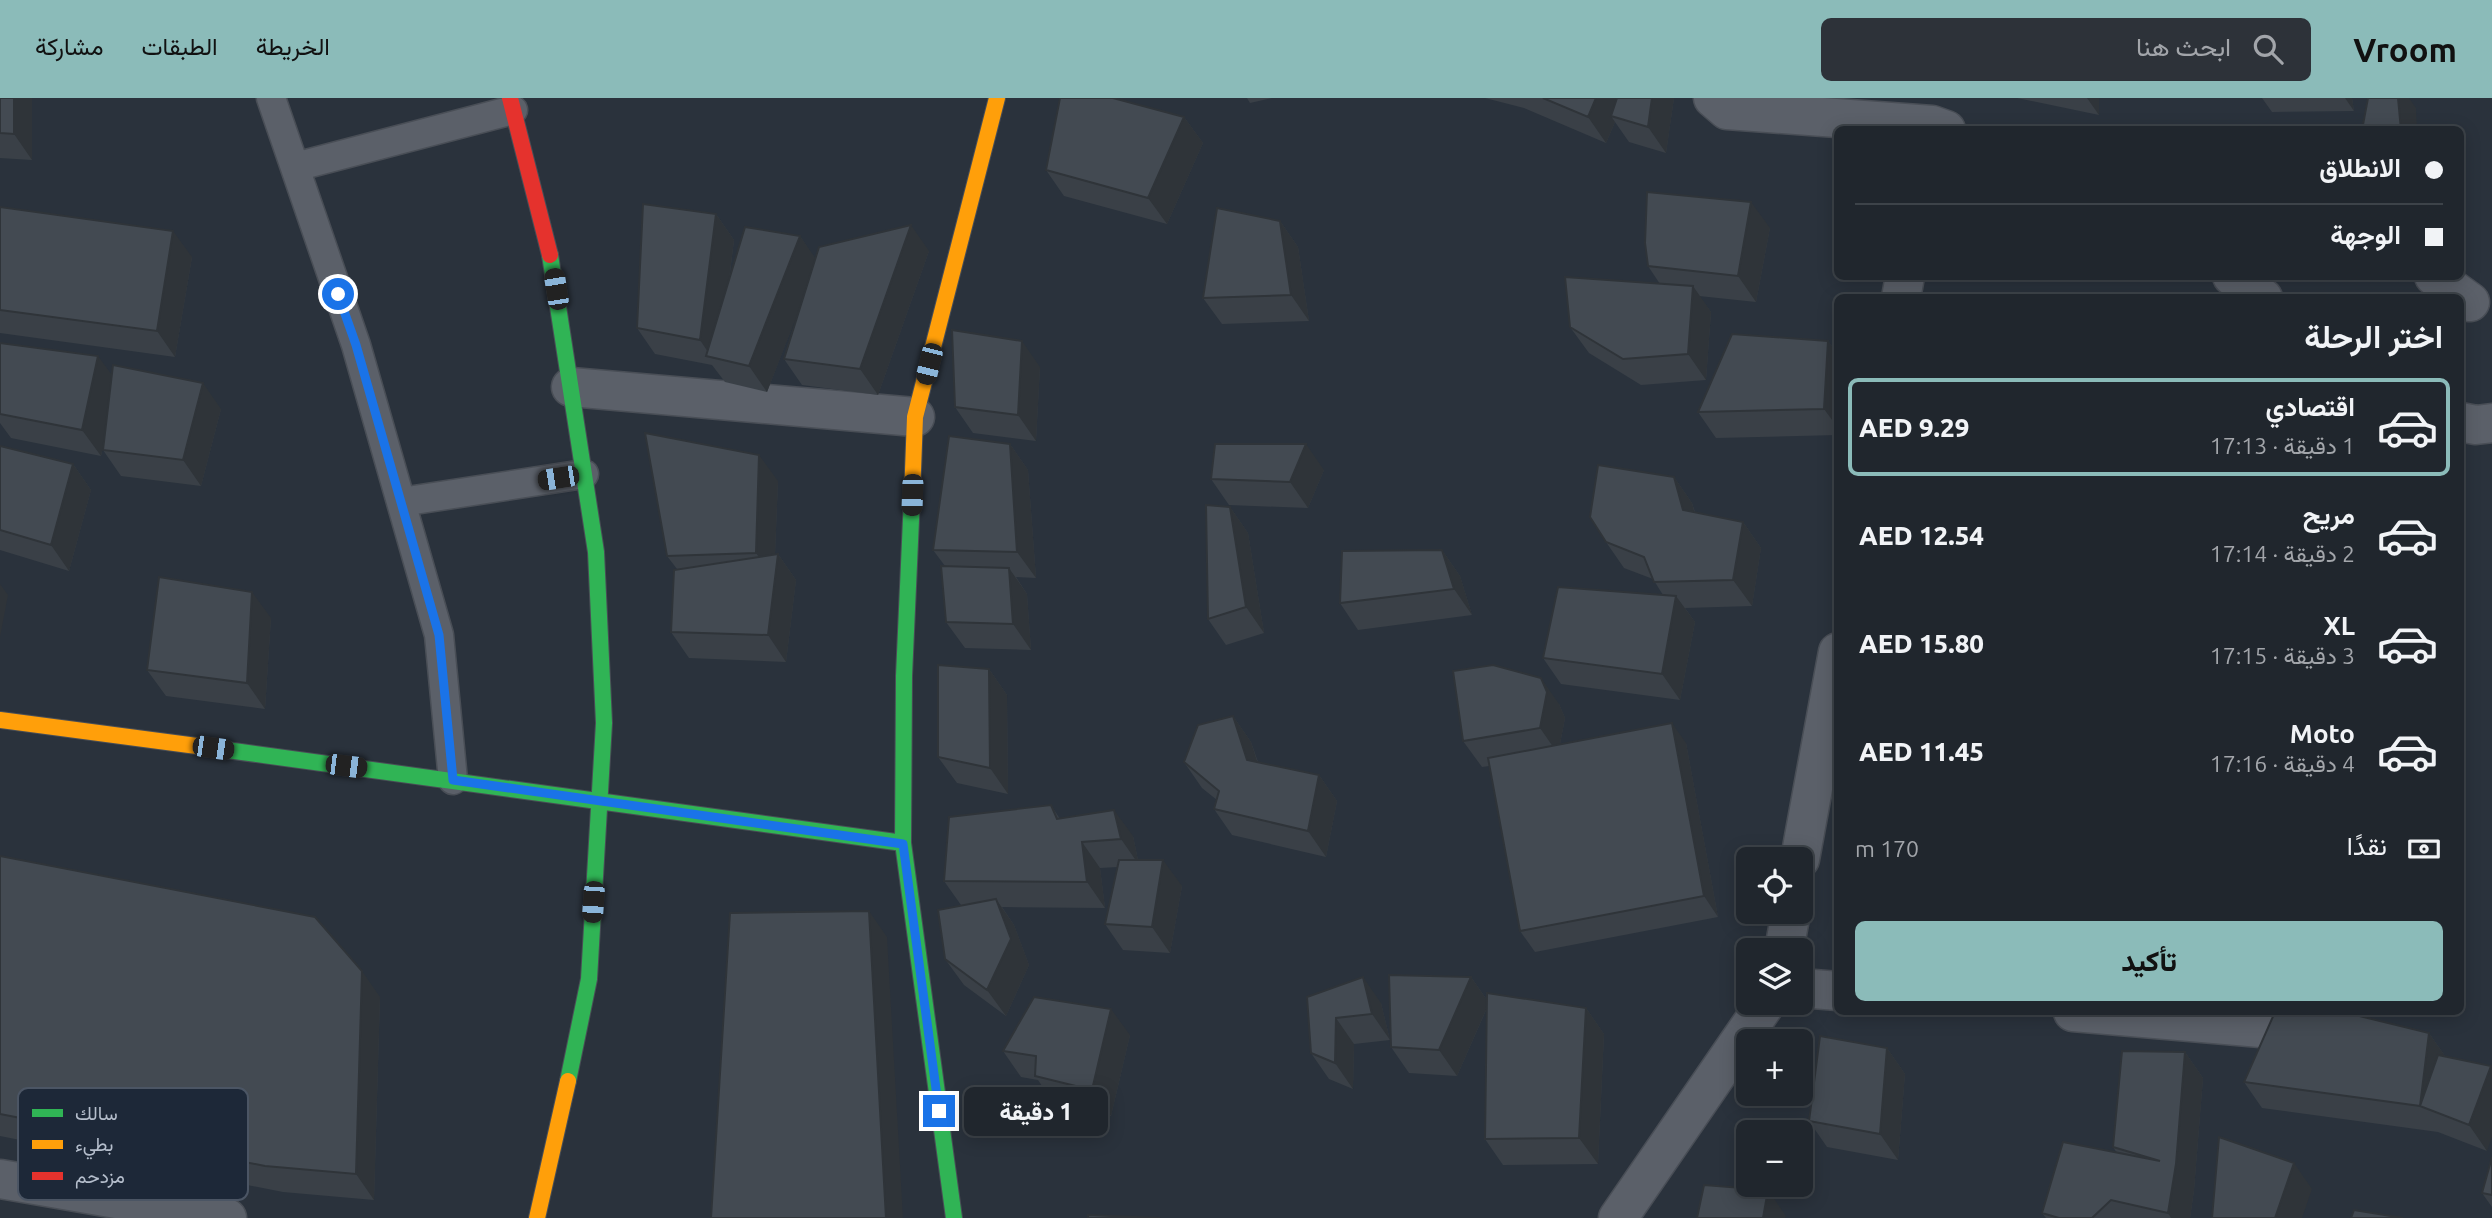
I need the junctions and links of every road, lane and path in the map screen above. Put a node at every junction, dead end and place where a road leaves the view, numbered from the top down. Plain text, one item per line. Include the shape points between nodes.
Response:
1 (271, 98) edge
2 (998, 98) edge
3 (1713, 98) edge
4 (511, 104) edge
5 (1913, 126) edge
6 (295, 167) junction
7 (2238, 280) edge
8 (2440, 280) edge
9 (2257, 294) edge
10 (2461, 294) edge
11 (571, 387) junction
12 (915, 417) junction
13 (584, 474) junction
14 (401, 502) junction
15 (1834, 674) edge
16 (0, 720) edge
17 (453, 780) junction
18 (600, 800) junction
19 (903, 844) junction
20 (1802, 847) edge
21 (1813, 989) edge
22 (1834, 991) edge
23 (1758, 1015) edge
24 (2108, 1015) edge
25 (2266, 1015) edge
26 (0, 1179) edge
27 (18, 1182) edge
28 (122, 1200) edge
29 (227, 1218) edge
30 (537, 1218) edge
31 (954, 1218) edge
32 (1618, 1218) edge

1 - 6 lane
2 - 12 street
3 - 5 street via 1727,110
4 - 6 lane
4 - 11 street via 552,264
6 - 14 lane via 356,345
7 - 9 street
8 - 10 street
11 - 12 street
11 - 13 street
12 - 19 street via 904,676
13 - 14 lane
13 - 18 street via 596,552 604,723
14 - 17 lane via 439,635
15 - 20 street
16 - 17 street
17 - 18 street
18 - 19 street
18 - 30 street via 589,979
19 - 31 street
21 - 22 street
23 - 32 street
24 - 25 street via 2262,1028
26 - 27 street
28 - 29 street

